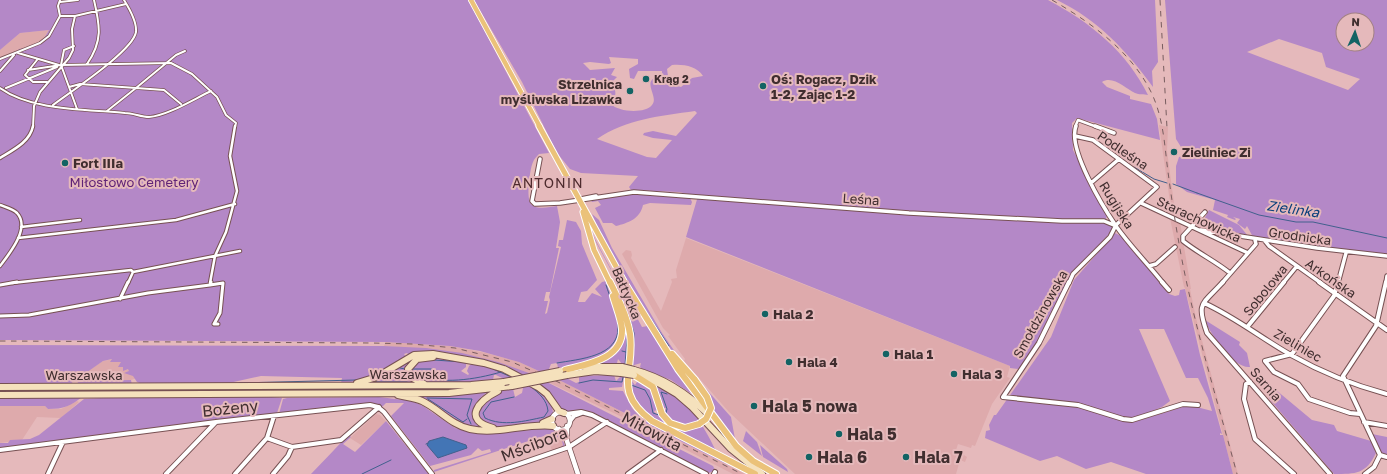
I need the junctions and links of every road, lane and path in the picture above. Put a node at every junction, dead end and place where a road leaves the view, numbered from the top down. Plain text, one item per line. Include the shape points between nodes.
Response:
1 (78, 0) edge
2 (94, 0) edge
3 (124, 0) edge
4 (471, 0) edge
5 (60, 1) edge
6 (126, 4) junction
7 (97, 12) junction
8 (60, 16) junction
9 (75, 16) junction
10 (74, 46) junction
11 (185, 51) dead end
12 (18, 53) junction
13 (14, 54) junction
14 (0, 59) edge
15 (37, 60) junction
16 (167, 62) junction
17 (108, 63) junction
18 (87, 64) junction
19 (62, 65) junction
20 (28, 70) junction
21 (0, 71) edge
22 (29, 79) junction
23 (47, 82) junction
24 (80, 84) junction
25 (69, 87) junction
26 (0, 88) edge
27 (6, 88) dead end
28 (136, 88) junction
29 (70, 91) junction
30 (211, 91) junction
31 (35, 102) junction
32 (181, 104) junction
33 (52, 105) junction
34 (77, 109) junction
35 (107, 111) junction
36 (1114, 134) dead end
37 (1075, 136) junction
38 (0, 158) edge
39 (540, 159) dead end
40 (1119, 159) junction
41 (1091, 183) junction
42 (1157, 186) joint
43 (574, 190) junction
44 (588, 198) junction
45 (580, 200) junction
46 (1141, 203) junction
47 (235, 204) junction
48 (0, 205) edge
49 (585, 208) junction
50 (1205, 212) dead end
51 (80, 220) dead end
52 (1116, 226) junction
53 (1193, 226) junction
54 (21, 227) junction
55 (1210, 233) junction
56 (18, 238) junction
57 (1253, 239) junction
58 (1265, 241) junction
59 (1174, 247) dead end
60 (240, 251) dead end
61 (1248, 253) junction
62 (1346, 253) junction
63 (215, 256) junction
64 (1387, 256) edge
65 (0, 266) edge
66 (1149, 266) junction
67 (1297, 266) junction
68 (133, 272) junction
69 (1230, 273) junction
70 (1387, 276) edge
71 (610, 281) junction
72 (210, 284) junction
73 (0, 285) edge
74 (1169, 290) dead end
75 (1335, 293) junction
76 (120, 299) junction
77 (1204, 303) junction
78 (0, 316) edge
79 (1377, 323) junction
80 (218, 324) dead end
81 (1248, 326) junction
82 (1387, 330) edge
83 (660, 342) junction
84 (1290, 355) junction
85 (449, 357) junction
86 (564, 372) junction
87 (634, 372) junction
88 (1344, 379) junction
89 (1250, 382) junction
90 (332, 386) junction
91 (434, 386) junction
92 (512, 386) junction
93 (0, 387) edge
94 (134, 387) junction
95 (381, 393) junction
96 (130, 394) junction
97 (1387, 394) edge
98 (0, 395) edge
99 (554, 404) junction
100 (1198, 405) dead end
101 (379, 408) junction
102 (565, 413) junction
103 (586, 413) junction
104 (1360, 414) junction
105 (274, 416) junction
106 (553, 420) junction
107 (570, 421) junction
108 (216, 422) junction
109 (607, 422) junction
110 (1364, 422) junction
111 (567, 426) junction
112 (1387, 426) edge
113 (500, 429) junction
114 (559, 429) junction
115 (723, 430) junction
116 (267, 438) junction
117 (567, 441) junction
118 (63, 442) junction
119 (292, 447) junction
120 (570, 447) junction
121 (0, 450) edge
122 (661, 450) junction
123 (1380, 455) junction
124 (1387, 457) edge
125 (48, 474) edge
126 (166, 474) edge
127 (235, 474) edge
128 (273, 474) edge
129 (432, 474) edge
130 (490, 474) edge
131 (578, 474) edge
132 (628, 474) edge
133 (706, 474) edge
134 (755, 474) edge
135 (762, 474) edge
136 (776, 474) edge
137 (1294, 474) edge
138 (1330, 474) edge
139 (1365, 474) edge

1 - 5 street
2 - 7 street
3 - 6 street
4 - 43 main road, Bałtycka
5 - 8 street
6 - 7 street
6 - 17 street via 136,33 124,50
7 - 9 street
7 - 18 street via 101,36 94,55
8 - 9 street
8 - 12 street via 45,40
9 - 10 street via 72,29
10 - 19 street via 71,55
10 - 19 street via 64,50
11 - 16 street
12 - 13 street
12 - 15 street
13 - 14 street
13 - 21 street
15 - 19 street
15 - 20 street
16 - 17 street
16 - 28 street
16 - 30 street via 186,70
17 - 18 street
17 - 24 street
18 - 19 street
19 - 20 street
19 - 22 street
19 - 23 street
19 - 25 street
20 - 22 street via 25,75
22 - 23 street via 36,83
22 - 27 street
23 - 31 street
24 - 25 street
24 - 28 street
24 - 29 street
25 - 29 street
26 - 31 street via 13,97
28 - 32 street via 164,90
28 - 35 street
29 - 33 street
29 - 34 street
30 - 32 street
30 - 47 street via 221,101 226,115 236,125 230,152 237,184
31 - 33 street
31 - 38 street via 30,135 23,143
32 - 35 street via 149,117
33 - 34 street
34 - 35 street
36 - 37 street, Rugijska via 1078,120
37 - 40 street, Podleśna via 1093,140
37 - 41 street, Rugijska via 1078,158
39 - 45 street, Leśna via 533,203 549,204
40 - 41 street
40 - 42 street, Podleśna
41 - 52 street, Rugijska
42 - 46 street, Smołdzinowska
43 - 44 street
43 - 45 main road, Bałtycka
44 - 45 street, Leśna
44 - 49 street
44 - 52 street, Leśna via 626,192 664,194 910,213 1104,221
45 - 49 main road, Bałtycka
45 - 71 main road, Bałtycka via 591,241
46 - 52 street, Smołdzinowska
46 - 53 street, Starachowicka
47 - 56 street via 176,220
47 - 63 street
48 - 54 street via 17,212
49 - 83 main road, Bałtycka via 633,298
50 - 53 street
51 - 54 street
52 - 66 street, Rugijska
52 - 100 street, Smołdzinowska via 1110,237 1070,280 1039,343 1003,397 1069,404 1132,420 1183,404
53 - 55 street, Starachowicka
53 - 69 street via 1183,236 1184,243 1214,260
54 - 56 street
55 - 57 street, Grodnicka
55 - 61 street, Starachowicka
56 - 65 street
57 - 58 street, Grodnicka
57 - 61 street via 1256,244
58 - 62 street, Grodnicka
58 - 67 street, Arkońska
59 - 66 street via 1156,264
60 - 63 street
61 - 69 street
62 - 64 street, Grodnicka
62 - 75 street
63 - 68 street
63 - 72 street
66 - 74 street, Rugijska
67 - 75 street, Arkońska
67 - 81 street, Sobolowa
68 - 73 street via 129,270
68 - 76 street
69 - 77 street
70 - 79 street
71 - 86 main road via 622,329 619,345 604,359
71 - 134 main road, Bałtycka via 627,320 630,335 626,385 632,404 652,421
72 - 76 street
72 - 80 street via 223,282 220,313 214,324
75 - 79 street, Arkońska
75 - 84 street
76 - 78 street via 29,315
77 - 81 street, Zieliniec
77 - 89 street, Sarnia via 1200,311 1204,328
79 - 82 street, Arkońska
79 - 88 street via 1343,376
81 - 84 street, Zieliniec
83 - 87 main road, bridge via 709,399 710,410 706,418 693,427 680,427 667,420 661,411 653,387
83 - 115 main road, Bałtycka
84 - 88 street, Zieliniec
84 - 104 street via 1265,362 1274,372 1298,384 1309,399
85 - 90 main road via 430,353 418,354 372,380
85 - 91 main road via 423,358 415,360 409,366 408,372 412,379
85 - 99 main road via 504,369 538,387
86 - 87 main road, Warszawska, bridge
86 - 91 main road, Warszawska, bridge via 481,385
86 - 92 main road, Warszawska, bridge
87 - 115 main road, Warszawska via 660,378 680,389
87 - 135 main road, Warszawska via 680,396 699,412 729,449
88 - 97 street, Zieliniec
88 - 104 street
89 - 137 street via 1246,384 1243,395 1255,439
89 - 138 street, Sarnia
90 - 91 main road, Warszawska
90 - 94 main road, Warszawska
92 - 95 main road, Warszawska via 457,392
92 - 113 main road via 485,396 476,409 476,418 480,423
93 - 94 main road, Warszawska
94 - 96 main road
95 - 96 main road, Warszawska
95 - 113 main road via 422,402 463,427 484,431
96 - 98 main road, Warszawska
99 - 102 main road
99 - 106 main road
101 - 105 street, Bożeny via 365,405
101 - 119 street via 342,440
101 - 129 street
102 - 103 street
102 - 106 street
102 - 107 street
103 - 107 street via 576,415
103 - 109 street, Miłowita
104 - 110 street
105 - 108 street, Bożeny
105 - 116 street
106 - 113 main road via 539,425
106 - 114 street
107 - 111 street
108 - 118 street, Bożeny
108 - 126 street
109 - 120 street, Mścibora
109 - 122 street, Miłowita
110 - 112 street
110 - 123 street
111 - 114 street
111 - 117 street
114 - 117 street
115 - 136 main road, Warszawska via 750,458
116 - 119 street
116 - 127 street
117 - 120 street
118 - 121 street, Bożeny
118 - 125 street
119 - 128 street
120 - 130 street, Mścibora
120 - 131 street
122 - 132 street
122 - 133 street, Miłowita
123 - 124 street
123 - 139 street via 1374,467

